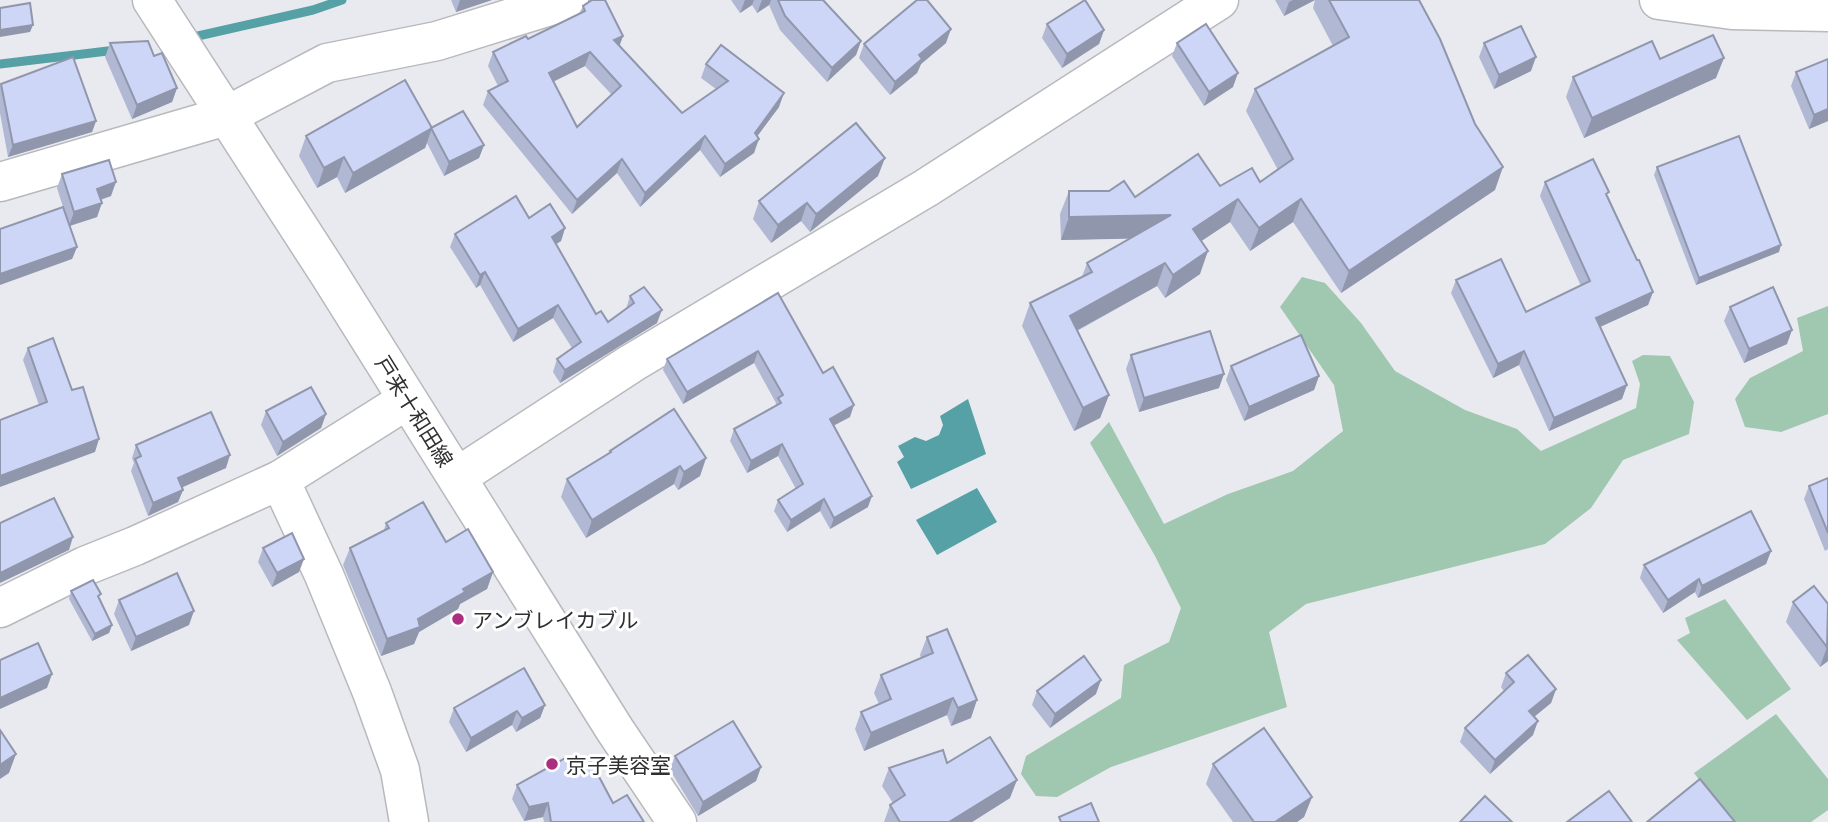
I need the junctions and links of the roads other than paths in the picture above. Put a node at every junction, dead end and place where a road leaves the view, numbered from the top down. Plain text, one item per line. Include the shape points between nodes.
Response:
1 (569, 0) edge
2 (1219, 0) edge
3 (1659, 0) edge
4 (160, 12) edge
5 (1828, 12) edge
6 (226, 116) junction
7 (0, 182) edge
8 (407, 400) junction
9 (457, 477) junction
10 (281, 480) junction
11 (0, 608) edge
12 (409, 822) edge
13 (677, 822) edge

1 - 6 street via 437,41 327,62
2 - 9 street via 926,188 632,363
3 - 5 street via 1732,10
4 - 6 street, 戸来十和田線
6 - 7 street
6 - 8 street, 戸来十和田線
8 - 9 street, 戸来十和田線
8 - 10 street
9 - 13 street, 戸来十和田線
10 - 11 street
10 - 12 street via 372,692 400,770

